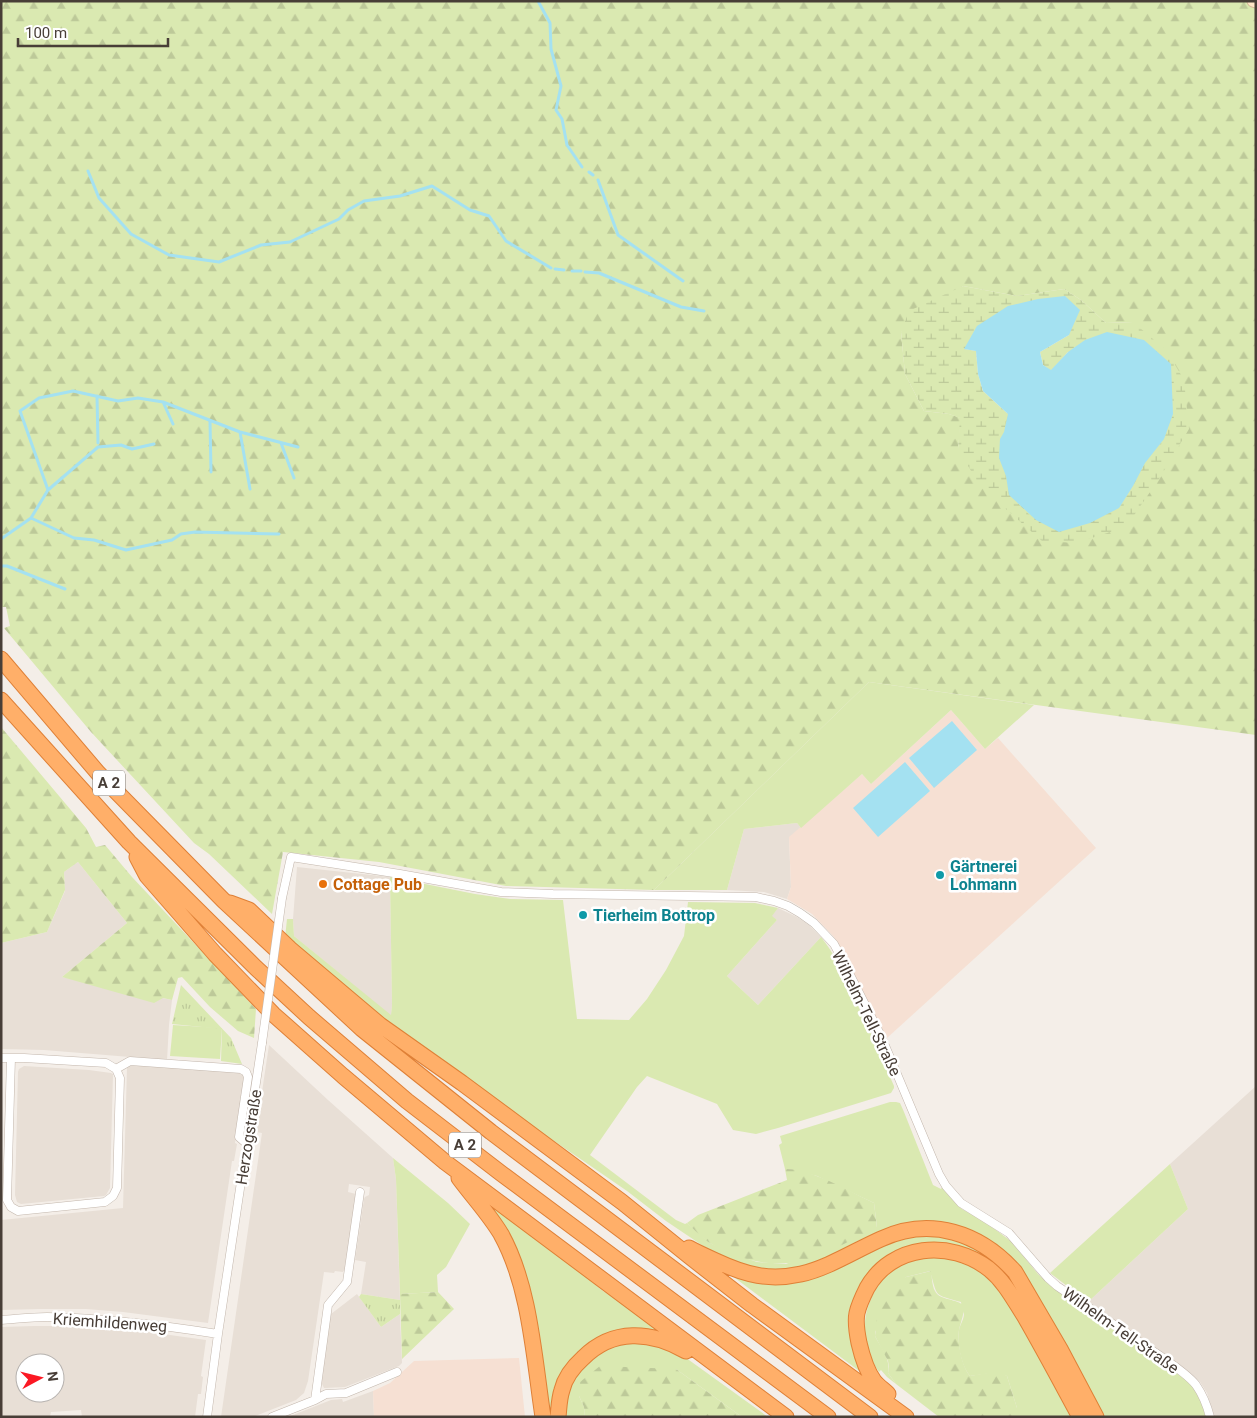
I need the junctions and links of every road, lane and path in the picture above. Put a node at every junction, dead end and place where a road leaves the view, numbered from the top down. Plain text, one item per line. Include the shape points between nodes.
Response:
1 (1, 659) edge
2 (1, 700) edge
3 (128, 842) junction
4 (291, 858) joint
5 (224, 901) junction
6 (1, 1058) edge
7 (11, 1058) junction
8 (116, 1069) junction
9 (247, 1144) junction
10 (445, 1162) junction
11 (360, 1192) dead end
12 (622, 1202) junction
13 (1, 1320) edge
14 (218, 1334) junction
15 (397, 1372) dead end
16 (747, 1388) junction
17 (315, 1400) junction
18 (207, 1417) edge
19 (272, 1417) edge
20 (543, 1417) edge
21 (558, 1417) edge
22 (786, 1417) edge
23 (828, 1417) edge
24 (870, 1417) edge
25 (906, 1417) edge
26 (914, 1417) edge
27 (1080, 1417) edge
28 (1096, 1417) edge
29 (1210, 1417) edge

1 - 5 highway, A 2 via 98,773
2 - 3 highway, A 2
3 - 10 highway via 147,876 214,954 343,1076
3 - 23 highway, A 2 via 256,968 407,1101
4 - 9 street, Herzogstraße, bridge via 282,898
4 - 29 street, Wilhelm-Tell-Straße via 501,892 756,897 800,913 824,932 843,960 881,1036 939,1174 954,1196 1009,1233 1057,1286 1188,1377 1202,1394
5 - 12 highway via 249,910 380,1025
5 - 24 highway, A 2 via 377,1041 499,1138
6 - 7 street
7 - 8 street via 106,1063
7 - 8 street via 7,1200 18,1210 105,1202 116,1192 120,1078
8 - 9 street via 130,1061 241,1069 248,1078 239,1137
9 - 14 street, Herzogstraße
10 - 16 highway
10 - 20 highway via 491,1218 516,1267 530,1330
11 - 17 street via 347,1282 328,1304
12 - 25 highway via 752,1305
12 - 28 highway via 696,1252 748,1274 767,1277 816,1270 883,1238 914,1229 951,1231 971,1238 987,1247 1015,1272
13 - 14 street, Kriemhildenweg via 45,1317 91,1319
14 - 18 street, Herzogstraße
15 - 17 street via 346,1393 326,1394
16 - 21 highway via 730,1383 667,1342 630,1335 608,1340 574,1366 562,1389
16 - 22 highway
17 - 19 street
26 - 27 highway via 875,1382 860,1349 857,1313 862,1296 882,1269 908,1254 934,1249 978,1262 1003,1284

